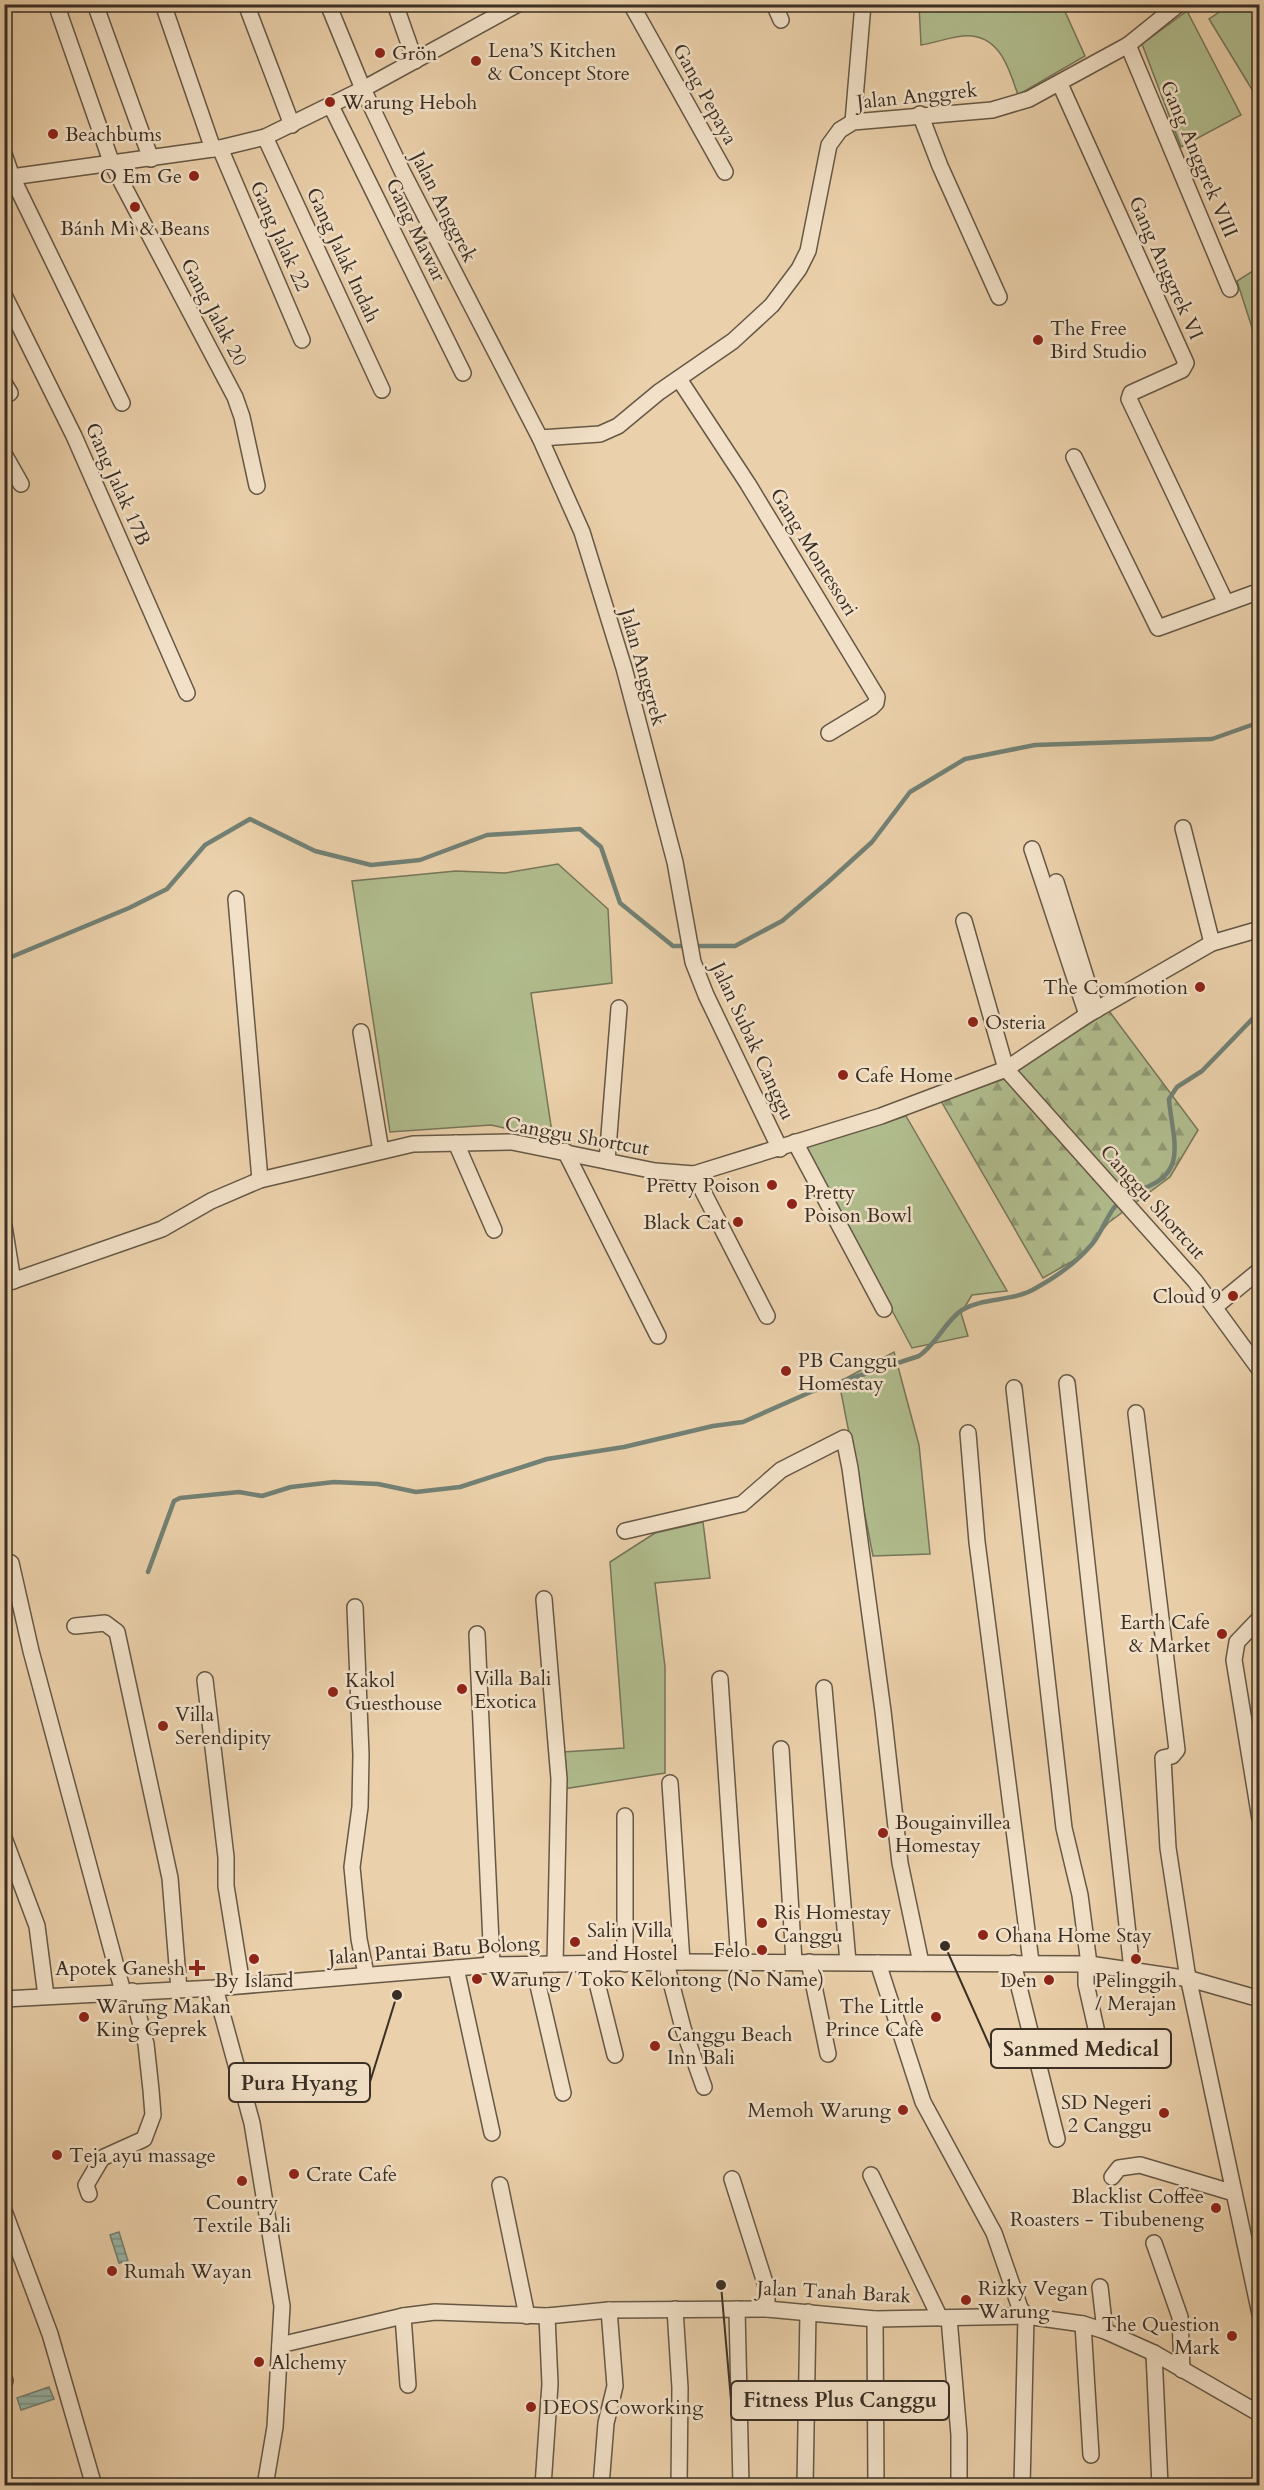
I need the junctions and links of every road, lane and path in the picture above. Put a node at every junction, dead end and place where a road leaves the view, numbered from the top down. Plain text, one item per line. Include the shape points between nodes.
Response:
1 (56, 4) edge
2 (95, 4) edge
3 (163, 4) edge
4 (246, 4) edge
5 (328, 4) edge
6 (395, 4) edge
7 (518, 4) edge
8 (632, 4) edge
9 (774, 4) edge
10 (863, 4) edge
11 (1179, 4) edge
12 (499, 9) edge
13 (782, 20) dead end
14 (1128, 45) junction
15 (415, 61) junction
16 (1060, 84) junction
17 (363, 89) junction
18 (331, 106) junction
19 (920, 114) junction
20 (853, 122) junction
21 (292, 125) junction
22 (266, 137) junction
23 (217, 148) junction
24 (4, 154) edge
25 (151, 159) junction
26 (112, 164) junction
27 (725, 172) dead end
28 (8, 177) edge
29 (1230, 289) dead end
30 (4, 295) edge
31 (999, 297) dead end
32 (302, 340) dead end
33 (463, 373) dead end
34 (679, 379) junction
35 (382, 390) dead end
36 (122, 403) dead end
37 (540, 438) junction
38 (4, 454) edge
39 (1074, 457) dead end
40 (21, 484) dead end
41 (257, 486) dead end
42 (1260, 591) edge
43 (1226, 603) junction
44 (187, 693) dead end
45 (829, 733) dead end
46 (1183, 828) dead end
47 (1032, 849) dead end
48 (1056, 882) dead end
49 (236, 899) dead end
50 (686, 914) joint
51 (964, 921) dead end
52 (1260, 929) edge
53 (1212, 943) junction
54 (619, 1008) dead end
55 (1092, 1013) junction
56 (361, 1032) dead end
57 (1006, 1069) junction
58 (795, 1142) junction
59 (456, 1143) junction
60 (780, 1149) junction
61 (381, 1150) junction
62 (565, 1151) junction
63 (607, 1161) junction
64 (694, 1174) junction
65 (260, 1180) junction
66 (4, 1226) edge
67 (494, 1230) dead end
68 (1260, 1270) edge
69 (9, 1283) edge
70 (1215, 1306) junction
71 (884, 1309) dead end
72 (767, 1316) dead end
73 (658, 1336) dead end
74 (1260, 1370) edge
75 (1067, 1383) dead end
76 (1014, 1388) dead end
77 (1136, 1413) dead end
78 (968, 1433) dead end
79 (625, 1530) dead end
80 (11, 1563) dead end
81 (11, 1593) edge
82 (544, 1599) dead end
83 (354, 1607) dead end
84 (1260, 1618) edge
85 (75, 1626) dead end
86 (477, 1634) dead end
87 (720, 1679) dead end
88 (204, 1680) dead end
89 (824, 1688) dead end
90 (781, 1749) dead end
91 (670, 1783) dead end
92 (625, 1816) dead end
93 (1260, 1819) edge
94 (4, 1838) edge
95 (682, 1962) junction
96 (739, 1962) junction
97 (802, 1962) junction
98 (848, 1962) junction
99 (1031, 1962) junction
100 (592, 1963) junction
101 (666, 1963) junction
102 (878, 1963) junction
103 (921, 1963) junction
104 (1013, 1963) junction
105 (533, 1964) junction
106 (555, 1964) junction
107 (625, 1964) junction
108 (1088, 1964) junction
109 (492, 1965) junction
110 (456, 1968) junction
111 (1132, 1971) junction
112 (366, 1974) junction
113 (1190, 1979) junction
114 (242, 1985) junction
115 (214, 1988) junction
116 (179, 1990) junction
117 (127, 1992) junction
118 (1259, 1994) edge
119 (46, 1996) junction
120 (4, 1999) edge
121 (828, 2054) dead end
122 (615, 2055) dead end
123 (1103, 2059) dead end
124 (704, 2087) dead end
125 (563, 2093) dead end
126 (492, 2133) dead end
127 (1057, 2139) dead end
128 (871, 2175) dead end
129 (1112, 2177) dead end
130 (732, 2179) dead end
131 (500, 2185) dead end
132 (1234, 2193) junction
133 (89, 2194) dead end
134 (4, 2211) edge
135 (1154, 2243) dead end
136 (1100, 2287) dead end
137 (675, 2309) junction
138 (737, 2309) junction
139 (767, 2309) junction
140 (609, 2310) junction
141 (808, 2312) junction
142 (1260, 2314) edge
143 (403, 2316) junction
144 (527, 2316) junction
145 (547, 2316) junction
146 (1026, 2316) junction
147 (944, 2318) junction
148 (874, 2319) junction
149 (1083, 2324) junction
150 (1105, 2331) junction
151 (279, 2345) junction
152 (1154, 2353) junction
153 (1182, 2370) junction
154 (408, 2385) dead end
155 (1260, 2414) edge
156 (1091, 2455) dead end
157 (94, 2486) edge
158 (265, 2486) edge
159 (543, 2486) edge
160 (601, 2486) edge
161 (679, 2486) edge
162 (741, 2486) edge
163 (805, 2486) edge
164 (876, 2486) edge
165 (959, 2486) edge
166 (1022, 2486) edge
167 (1160, 2486) edge

1 - 26 street, Gang Jalak 20
2 - 25 street
3 - 23 street, Gang Jalak 22
4 - 21 street
5 - 17 street, Jalan Anggrek
6 - 15 street
7 - 12 street
8 - 27 street, Gang Pepaya
9 - 13 street
10 - 20 street
11 - 14 street, Jalan Anggrek
12 - 15 street
14 - 16 street, Jalan Anggrek
14 - 29 street, Gang Anggrek VIII
15 - 17 street
16 - 19 street, Jalan Anggrek via 992,110
16 - 43 street, Gang Anggrek VI via 1186,363 1182,370 1131,393 1129,399
17 - 18 street
17 - 37 street, Jalan Anggrek
18 - 21 street
18 - 33 street, Gang Mawar
19 - 20 street, Jalan Anggrek
19 - 31 street
20 - 34 street, Jalan Anggrek via 840,130 829,145 808,251 799,269 772,305 733,341
21 - 22 street
22 - 23 street
22 - 35 street, Gang Jalak Indah
23 - 25 street
23 - 32 street, Gang Jalak 22
24 - 28 street
25 - 26 street
26 - 28 street
26 - 41 street, Gang Jalak 20 via 234,397
28 - 36 street
30 - 44 street, Gang Jalak 17B via 74,436
34 - 37 street, Jalan Anggrek via 618,426 600,434
34 - 45 street, Gang Montessori via 877,697 876,704
37 - 50 street, Jalan Anggrek via 582,532 624,668
38 - 40 street
39 - 43 street via 1158,628
42 - 43 street
46 - 53 street
47 - 55 street
48 - 55 street
49 - 65 street
50 - 60 street, Jalan Subak Canggu via 693,962 706,996
51 - 57 street
52 - 53 street, Canggu Shortcut
53 - 55 street, Canggu Shortcut
54 - 63 street
55 - 57 street, Canggu Shortcut
56 - 61 street
57 - 58 street, Canggu Shortcut via 881,1116
57 - 70 street, Canggu Shortcut
58 - 60 street, Canggu Shortcut
58 - 71 street
59 - 61 street, Canggu Shortcut via 413,1144
59 - 62 street, Canggu Shortcut via 512,1142
59 - 67 street
60 - 64 street, Canggu Shortcut
61 - 65 street, Canggu Shortcut
62 - 63 street, Canggu Shortcut
62 - 73 street
63 - 64 street, Canggu Shortcut via 654,1172
64 - 72 street
65 - 69 street, Canggu Shortcut via 162,1229
66 - 69 street
68 - 70 street
70 - 74 street, Canggu Shortcut
75 - 111 street
76 - 108 street via 1061,1805 1080,1895
77 - 113 street via 1177,1750 1163,1758 1162,1787
78 - 99 street via 977,1542
79 - 103 street via 742,1504 781,1470 844,1438 882,1700 900,1863
80 - 81 street
81 - 117 street via 31,1651
82 - 106 street via 559,1779
83 - 112 street via 361,1755 360,1807 352,1867
84 - 93 street via 1237,1642 1234,1660
85 - 116 street via 105,1623 117,1632 170,1878
86 - 109 street
87 - 96 street
88 - 114 street via 226,1857 226,1886
89 - 98 street
90 - 97 street
91 - 95 street
92 - 107 street
94 - 119 street via 37,1926
95 - 96 street, Jalan Pantai Batu Bolong
95 - 101 street, Jalan Pantai Batu Bolong
96 - 97 street, Jalan Pantai Batu Bolong
97 - 98 street, Jalan Pantai Batu Bolong
97 - 121 street
98 - 102 street, Jalan Pantai Batu Bolong
99 - 104 street, Jalan Pantai Batu Bolong
99 - 108 street, Jalan Pantai Batu Bolong
100 - 106 street, Jalan Pantai Batu Bolong
100 - 107 street, Jalan Pantai Batu Bolong
100 - 122 street
101 - 107 street, Jalan Pantai Batu Bolong
101 - 124 street
102 - 103 street, Jalan Pantai Batu Bolong
102 - 146 street via 923,2102 994,2233
103 - 104 street, Jalan Pantai Batu Bolong
104 - 127 street
105 - 106 street, Jalan Pantai Batu Bolong
105 - 109 street, Jalan Pantai Batu Bolong
105 - 125 street
108 - 111 street, Jalan Pantai Batu Bolong
108 - 123 street via 1086,1984
109 - 110 street, Jalan Pantai Batu Bolong
110 - 112 street, Jalan Pantai Batu Bolong
110 - 126 street
111 - 113 street, Jalan Pantai Batu Bolong
112 - 114 street, Jalan Pantai Batu Bolong
113 - 118 street, Jalan Pantai Batu Bolong
113 - 132 street
114 - 115 street, Jalan Pantai Batu Bolong
115 - 116 street, Jalan Pantai Batu Bolong
115 - 151 street via 252,2123 282,2306
116 - 117 street, Jalan Pantai Batu Bolong
117 - 119 street, Jalan Pantai Batu Bolong
117 - 133 street via 146,2044 153,2115 144,2139 102,2158 86,2185
119 - 120 street, Jalan Pantai Batu Bolong
128 - 147 street
129 - 132 street via 1119,2168 1140,2164
130 - 139 street via 767,2289
131 - 144 street
132 - 142 street
134 - 157 street via 50,2334
135 - 153 street via 1180,2317
136 - 150 street
137 - 138 street, Jalan Tanah Barak
137 - 140 street, Jalan Tanah Barak
137 - 161 street via 680,2388
138 - 139 street, Jalan Tanah Barak
138 - 162 street
139 - 141 street, Jalan Tanah Barak
140 - 145 street, Jalan Tanah Barak
140 - 160 street via 615,2386 606,2423
141 - 148 street, Jalan Tanah Barak
141 - 163 street
143 - 144 street, Jalan Tanah Barak via 435,2312
143 - 151 street, Jalan Tanah Barak
143 - 154 street
144 - 145 street, Jalan Tanah Barak
145 - 159 street via 550,2384
146 - 147 street, Jalan Tanah Barak
146 - 149 street, Jalan Tanah Barak
146 - 166 street
147 - 148 street, Jalan Tanah Barak
147 - 165 street via 959,2435
148 - 164 street
149 - 150 street, Jalan Tanah Barak
149 - 156 street
150 - 152 street, Jalan Tanah Barak
151 - 158 street via 275,2427
152 - 153 street, Jalan Tanah Barak
152 - 167 street
153 - 155 street, Jalan Tanah Barak

